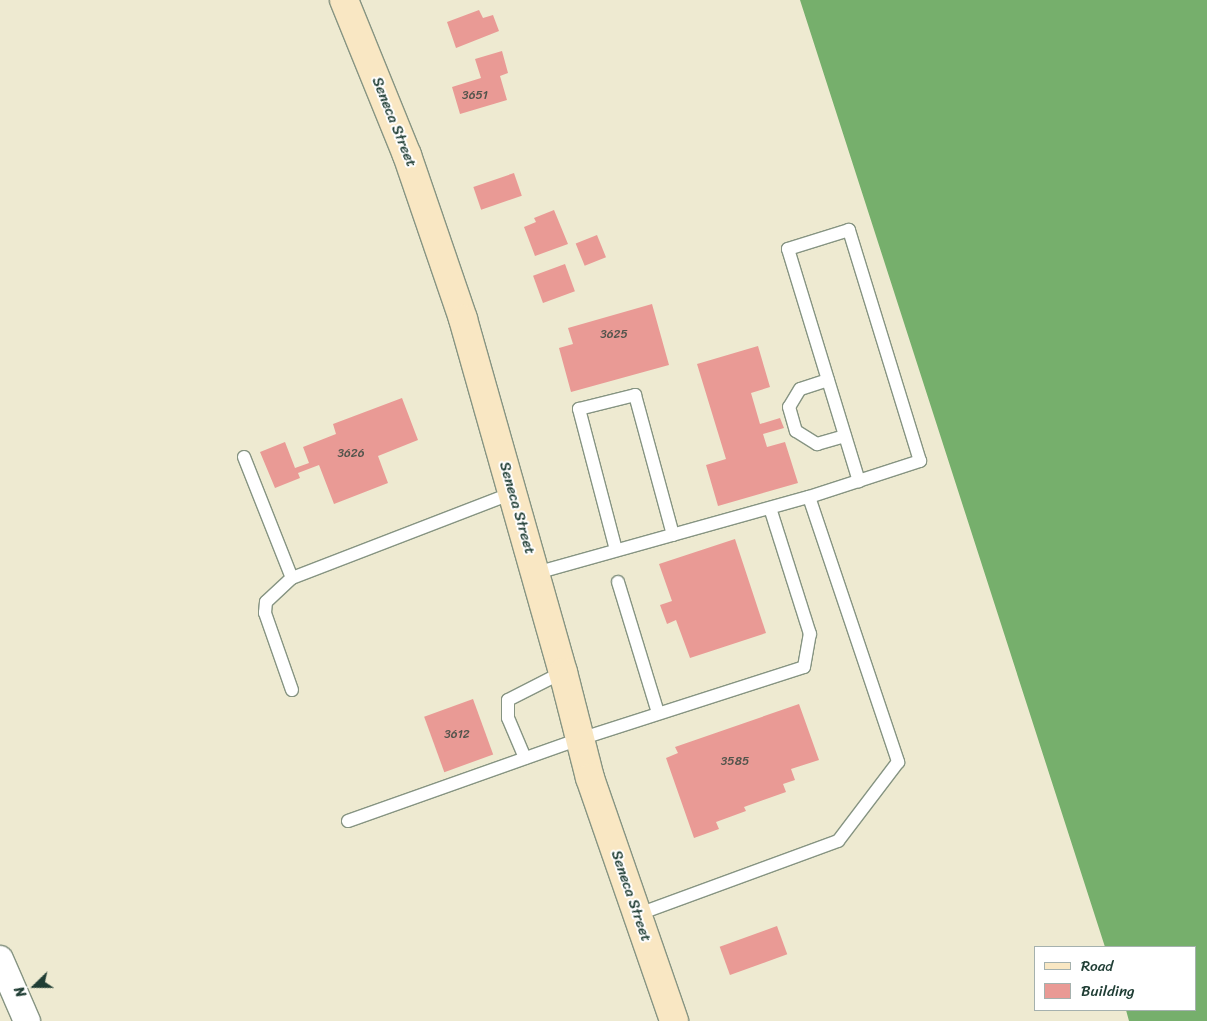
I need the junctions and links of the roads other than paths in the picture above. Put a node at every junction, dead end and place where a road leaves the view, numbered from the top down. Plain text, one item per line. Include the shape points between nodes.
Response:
1 (344, 0) edge
2 (828, 380) junction
3 (845, 436) junction
4 (244, 457) dead end
5 (859, 480) junction
6 (512, 493) junction
7 (809, 497) junction
8 (770, 508) junction
9 (673, 535) junction
10 (616, 550) junction
11 (536, 574) junction
12 (292, 578) junction
13 (618, 582) dead end
14 (563, 672) junction
15 (292, 690) dead end
16 (658, 713) junction
17 (580, 739) junction
18 (525, 758) junction
19 (348, 821) dead end
20 (638, 914) junction
21 (0, 959) edge
22 (27, 1021) edge
23 (674, 1021) edge

1 - 6 street, Seneca Street via 408,154 463,319
2 - 3 lane
2 - 3 lane via 800,389 789,407 796,431 817,444
2 - 5 lane via 788,249 849,230 920,461
3 - 5 lane
4 - 12 lane
5 - 7 lane
6 - 11 street, Seneca Street
6 - 12 lane
7 - 8 lane
7 - 20 lane via 898,762 838,840
8 - 9 lane
8 - 16 lane via 810,634 804,667
9 - 10 lane
9 - 10 lane via 635,395 579,409
10 - 11 lane
11 - 14 street, Seneca Street
12 - 15 lane via 269,597 265,613 266,625
13 - 16 lane
14 - 17 street, Seneca Street
14 - 18 lane via 508,700 508,718
16 - 17 lane
17 - 18 lane
17 - 20 street, Seneca Street via 590,778
18 - 19 lane
20 - 23 street, Seneca Street
21 - 22 street

